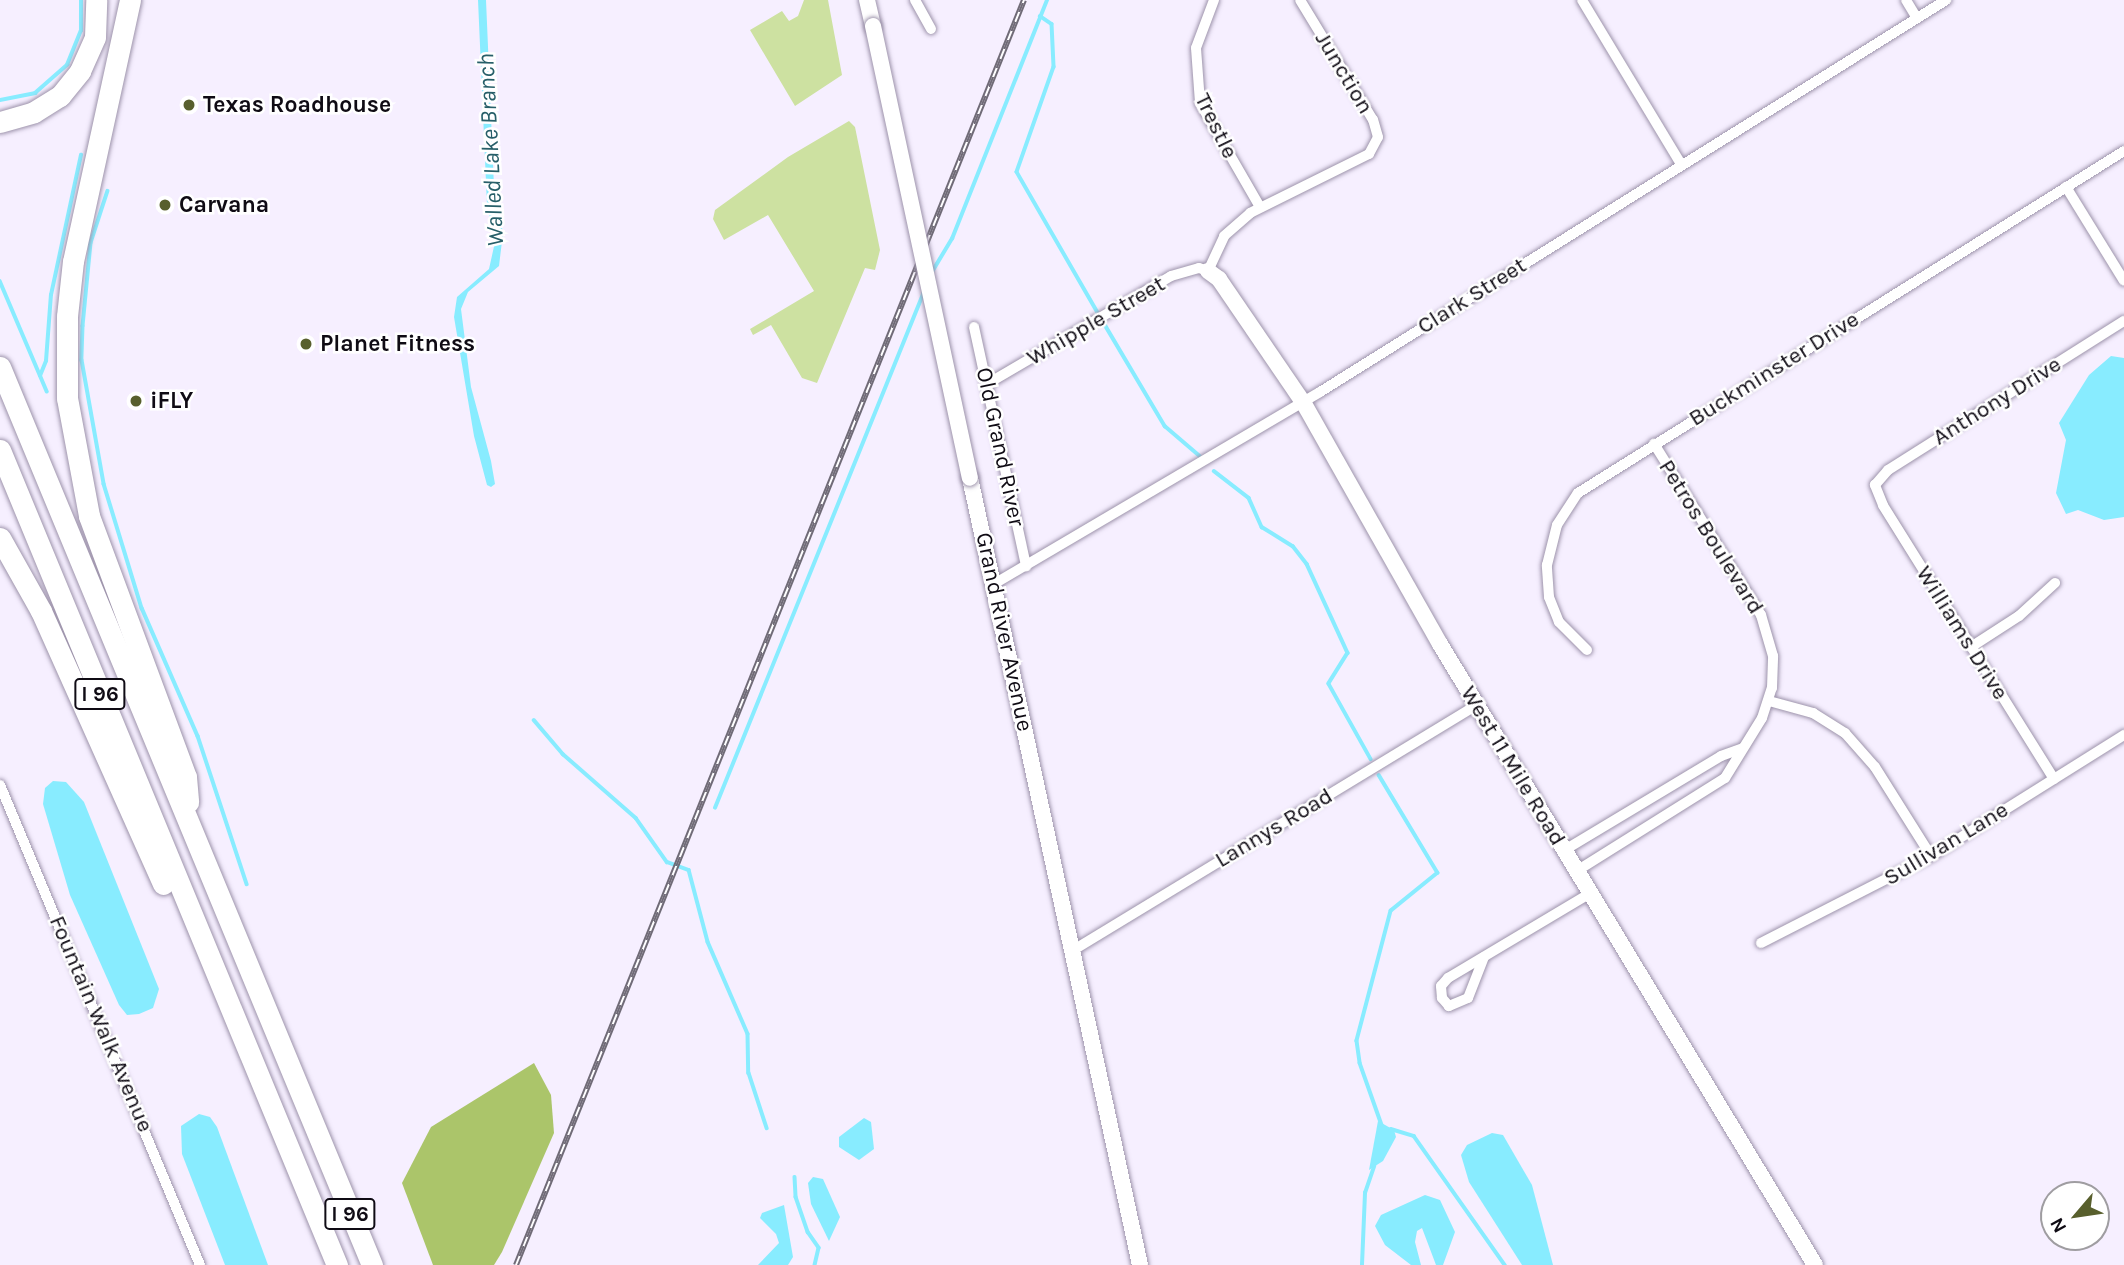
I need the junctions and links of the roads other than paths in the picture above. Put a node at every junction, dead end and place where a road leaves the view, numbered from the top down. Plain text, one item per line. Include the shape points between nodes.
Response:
1 (96, 0) edge
2 (130, 0) edge
3 (867, 0) edge
4 (915, 0) edge
5 (1214, 0) edge
6 (1300, 0) edge
7 (1581, 0) edge
8 (1906, 0) edge
9 (1946, 0) edge
10 (1917, 18) junction
11 (930, 29) dead end
12 (0, 122) edge
13 (2124, 151) edge
14 (1681, 164) junction
15 (2066, 187) junction
16 (1260, 207) junction
17 (1208, 271) junction
18 (2124, 281) edge
19 (2124, 321) edge
20 (974, 327) dead end
21 (0, 367) edge
22 (987, 384) junction
23 (1303, 402) junction
24 (1654, 444) junction
25 (0, 450) edge
26 (1875, 485) joint
27 (0, 538) edge
28 (1026, 566) junction
29 (2055, 583) dead end
30 (994, 584) junction
31 (1971, 647) junction
32 (1587, 650) dead end
33 (1769, 701) junction
34 (1477, 705) junction
35 (2124, 735) edge
36 (1743, 748) junction
37 (2053, 779) junction
38 (0, 785) edge
39 (1648, 800) junction
40 (189, 821) junction
41 (1660, 821) junction
42 (1563, 851) junction
43 (1931, 856) junction
44 (1576, 872) junction
45 (1590, 894) junction
46 (1761, 943) dead end
47 (1072, 951) junction
48 (1484, 957) junction
49 (242, 1041) junction
50 (200, 1265) edge
51 (337, 1265) edge
52 (372, 1265) edge
53 (1140, 1265) edge
54 (1815, 1265) edge

1 - 12 highway via 95,37 80,71 60,96 34,112
2 - 40 highway via 73,261 66,316 67,398 89,516 186,777
3 - 30 main road, Grand River Avenue, bridge
4 - 11 street
5 - 16 street, Trestle via 1196,48 1200,103
6 - 16 street, Junction via 1373,120 1378,137 1373,148 1312,185
7 - 14 street
8 - 10 street
9 - 10 street, Clark Street
10 - 14 street, Clark Street
13 - 15 street, Buckminster Drive
14 - 23 street, Clark Street
15 - 18 street
15 - 24 street, Buckminster Drive
16 - 17 street via 1224,236
17 - 22 street, Whipple Street via 1199,268 1171,276
17 - 23 main road, West 11 Mile Road via 1219,279
19 - 26 street, Anthony Drive via 1888,470
20 - 22 street, Old Grand River
21 - 40 highway, I 96
22 - 28 street, Old Grand River
23 - 28 street, Clark Street
23 - 34 main road, West 11 Mile Road
24 - 32 street, Buckminster Drive via 1578,493 1549,543 1549,597 1559,622
24 - 33 street, Petros Boulevard via 1761,615 1773,656
25 - 49 highway, I 96
26 - 31 street, Williams Drive
27 - 49 highway via 41,611 216,1004
28 - 30 street, Clark Street
29 - 31 street via 2019,616
30 - 47 main road, Grand River Avenue
31 - 37 street, Williams Drive
33 - 36 street, Petros Boulevard
33 - 43 street via 1813,713 1845,733 1875,766
34 - 42 main road, West 11 Mile Road
34 - 47 street, Lannys Road
35 - 37 street, Sullivan Lane
36 - 39 street via 1721,756
36 - 41 street, Petros Boulevard via 1725,778
37 - 43 street, Sullivan Lane
38 - 50 street, Fountain Walk Avenue
39 - 41 street
39 - 42 street
40 - 52 highway, I 96
41 - 44 street, Petros Boulevard
42 - 44 main road, West 11 Mile Road
43 - 46 street, Sullivan Lane
44 - 45 main road, West 11 Mile Road
45 - 48 street
45 - 54 main road, West 11 Mile Road
47 - 53 main road, Grand River Avenue
48 - 48 street via 1441,986 1442,998 1449,1006 1468,998
49 - 51 highway, I 96

